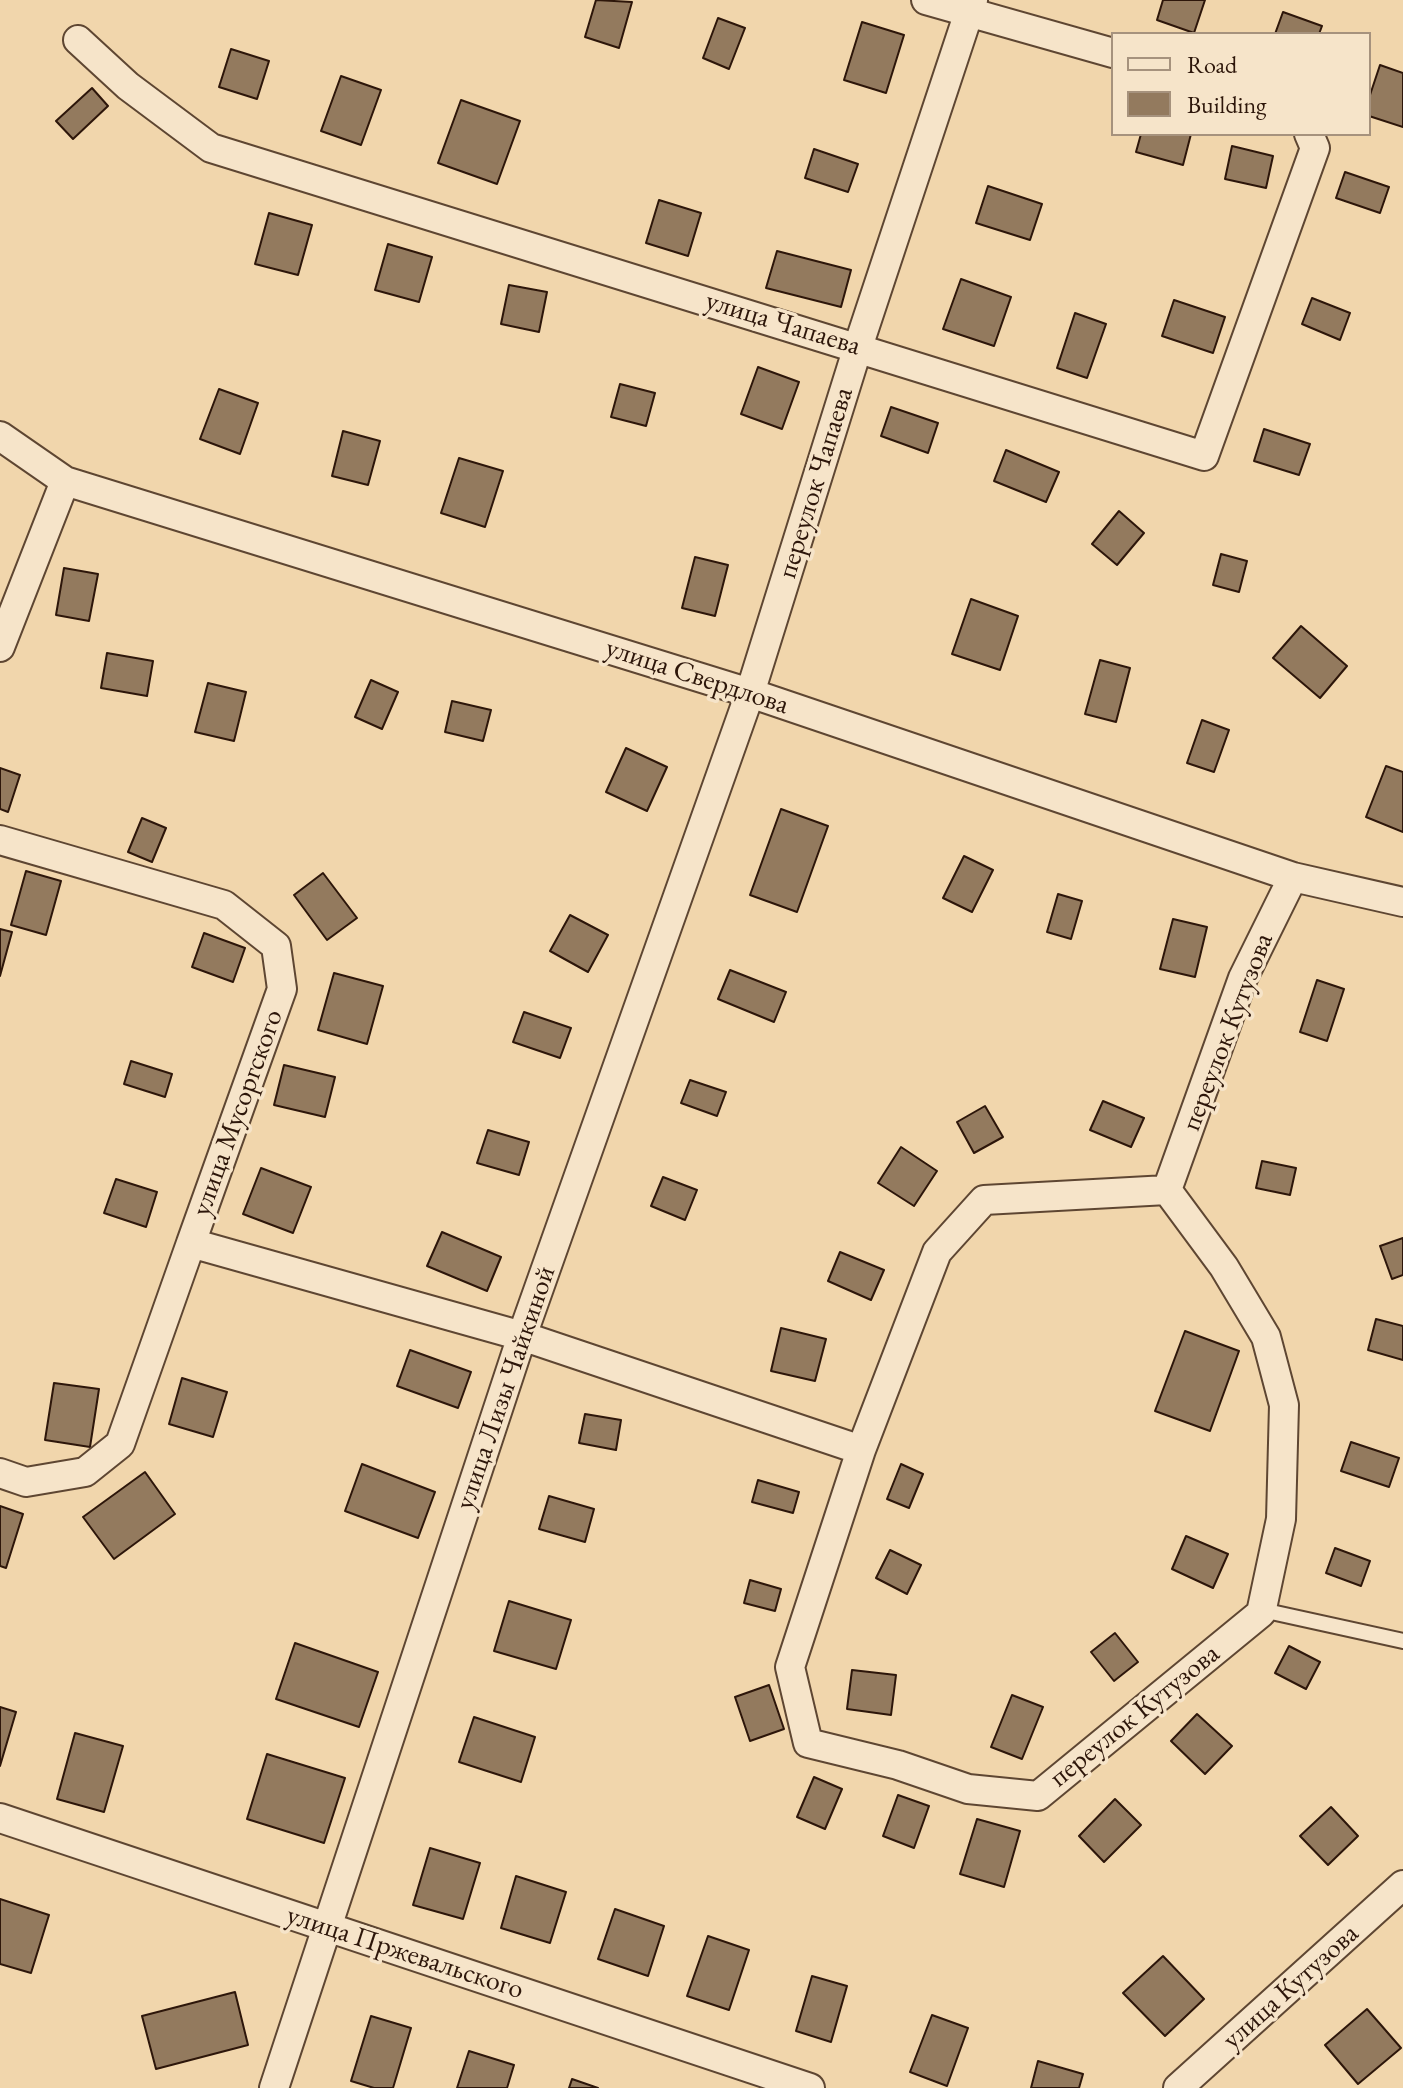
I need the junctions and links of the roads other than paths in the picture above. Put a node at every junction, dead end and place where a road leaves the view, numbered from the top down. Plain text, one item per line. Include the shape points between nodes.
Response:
1 (926, 0) edge
2 (971, 7) edge
3 (78, 40) dead end
4 (1111, 52) edge
5 (1312, 141) edge
6 (858, 347) junction
7 (0, 436) edge
8 (65, 481) junction
9 (0, 647) edge
10 (750, 693) junction
11 (0, 840) edge
12 (1293, 877) junction
13 (1403, 902) edge
14 (1167, 1190) junction
15 (191, 1243) junction
16 (522, 1336) junction
17 (861, 1450) junction
18 (0, 1473) edge
19 (1262, 1610) junction
20 (1403, 1641) edge
21 (0, 1818) edge
22 (1403, 1885) edge
23 (326, 1927) junction
24 (274, 2088) edge
25 (810, 2088) edge
26 (1178, 2088) edge

1 - 2 street
2 - 4 street
2 - 6 street, переулок Чапаева
3 - 6 street, улица Чапаева via 128,86 211,148
5 - 6 street, улица Чапаева via 1204,456
6 - 10 street, переулок Чапаева
7 - 8 street, улица Свердлова
8 - 9 street
8 - 10 street, улица Свердлова
10 - 12 street, улица Свердлова
10 - 16 street, улица Лизы Чайкиной
11 - 15 street, улица Мусоргского via 224,905 276,946 282,989
12 - 13 street, улица Свердлова
12 - 14 street, переулок Кутузова via 1243,978
14 - 17 street, переулок Кутузова via 984,1200 937,1252
14 - 19 street via 1224,1267 1266,1337 1284,1405 1281,1519
15 - 16 street, улица Мусоргского
15 - 18 street, улица Мусоргского via 120,1444 85,1472 26,1482
16 - 17 street
16 - 23 street, улица Лизы Чайкиной
17 - 19 street, переулок Кутузова via 790,1667 808,1743 968,1789 1038,1796
19 - 20 lane
21 - 23 street, улица Пржевальского
22 - 26 street, улица Кутузова
23 - 24 street, улица Лизы Чайкиной
23 - 25 street, улица Пржевальского

